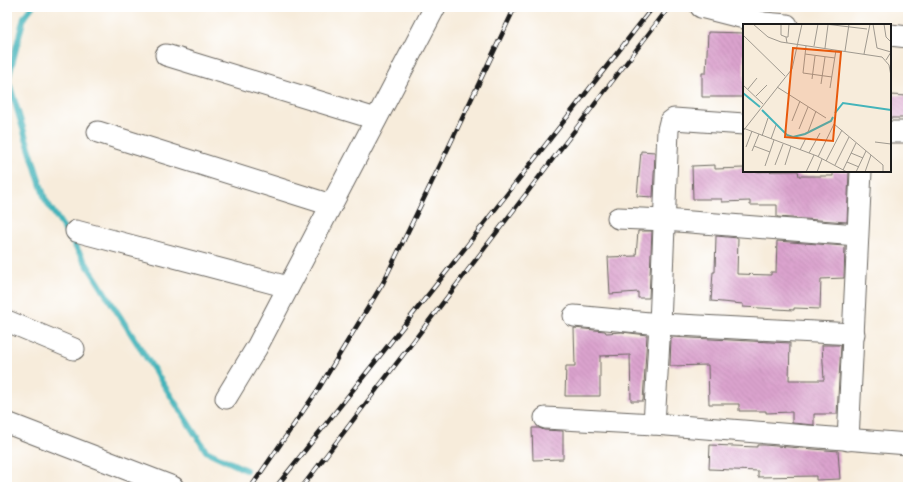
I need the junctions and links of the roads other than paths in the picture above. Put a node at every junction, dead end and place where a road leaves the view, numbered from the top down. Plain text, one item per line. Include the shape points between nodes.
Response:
1 (435, 7) edge
2 (701, 7) edge
3 (776, 24) edge
4 (891, 36) edge
5 (908, 37) edge
6 (166, 54) dead end
7 (376, 119) junction
8 (743, 124) edge
9 (98, 132) dead end
10 (891, 132) edge
11 (908, 132) edge
12 (861, 172) edge
13 (331, 205) junction
14 (618, 218) dead end
15 (665, 220) junction
16 (76, 231) dead end
17 (857, 235) junction
18 (288, 287) junction
19 (574, 316) dead end
20 (7, 321) edge
21 (660, 324) junction
22 (854, 334) junction
23 (74, 349) dead end
24 (226, 398) dead end
25 (545, 418) dead end
26 (7, 423) edge
27 (654, 424) junction
28 (848, 440) junction
29 (908, 444) edge
30 (173, 487) edge

1 - 7 street
2 - 3 street
4 - 5 street
6 - 7 street
7 - 13 street
8 - 15 street via 674,119 670,122
9 - 13 street
10 - 11 street
12 - 17 street
13 - 18 street
14 - 15 street
15 - 17 street
15 - 21 street
16 - 18 street
17 - 22 street
18 - 24 street via 257,347
19 - 21 street
20 - 23 street
21 - 22 street
21 - 27 street
22 - 28 street
25 - 27 street
26 - 30 street
27 - 28 street
28 - 29 street

